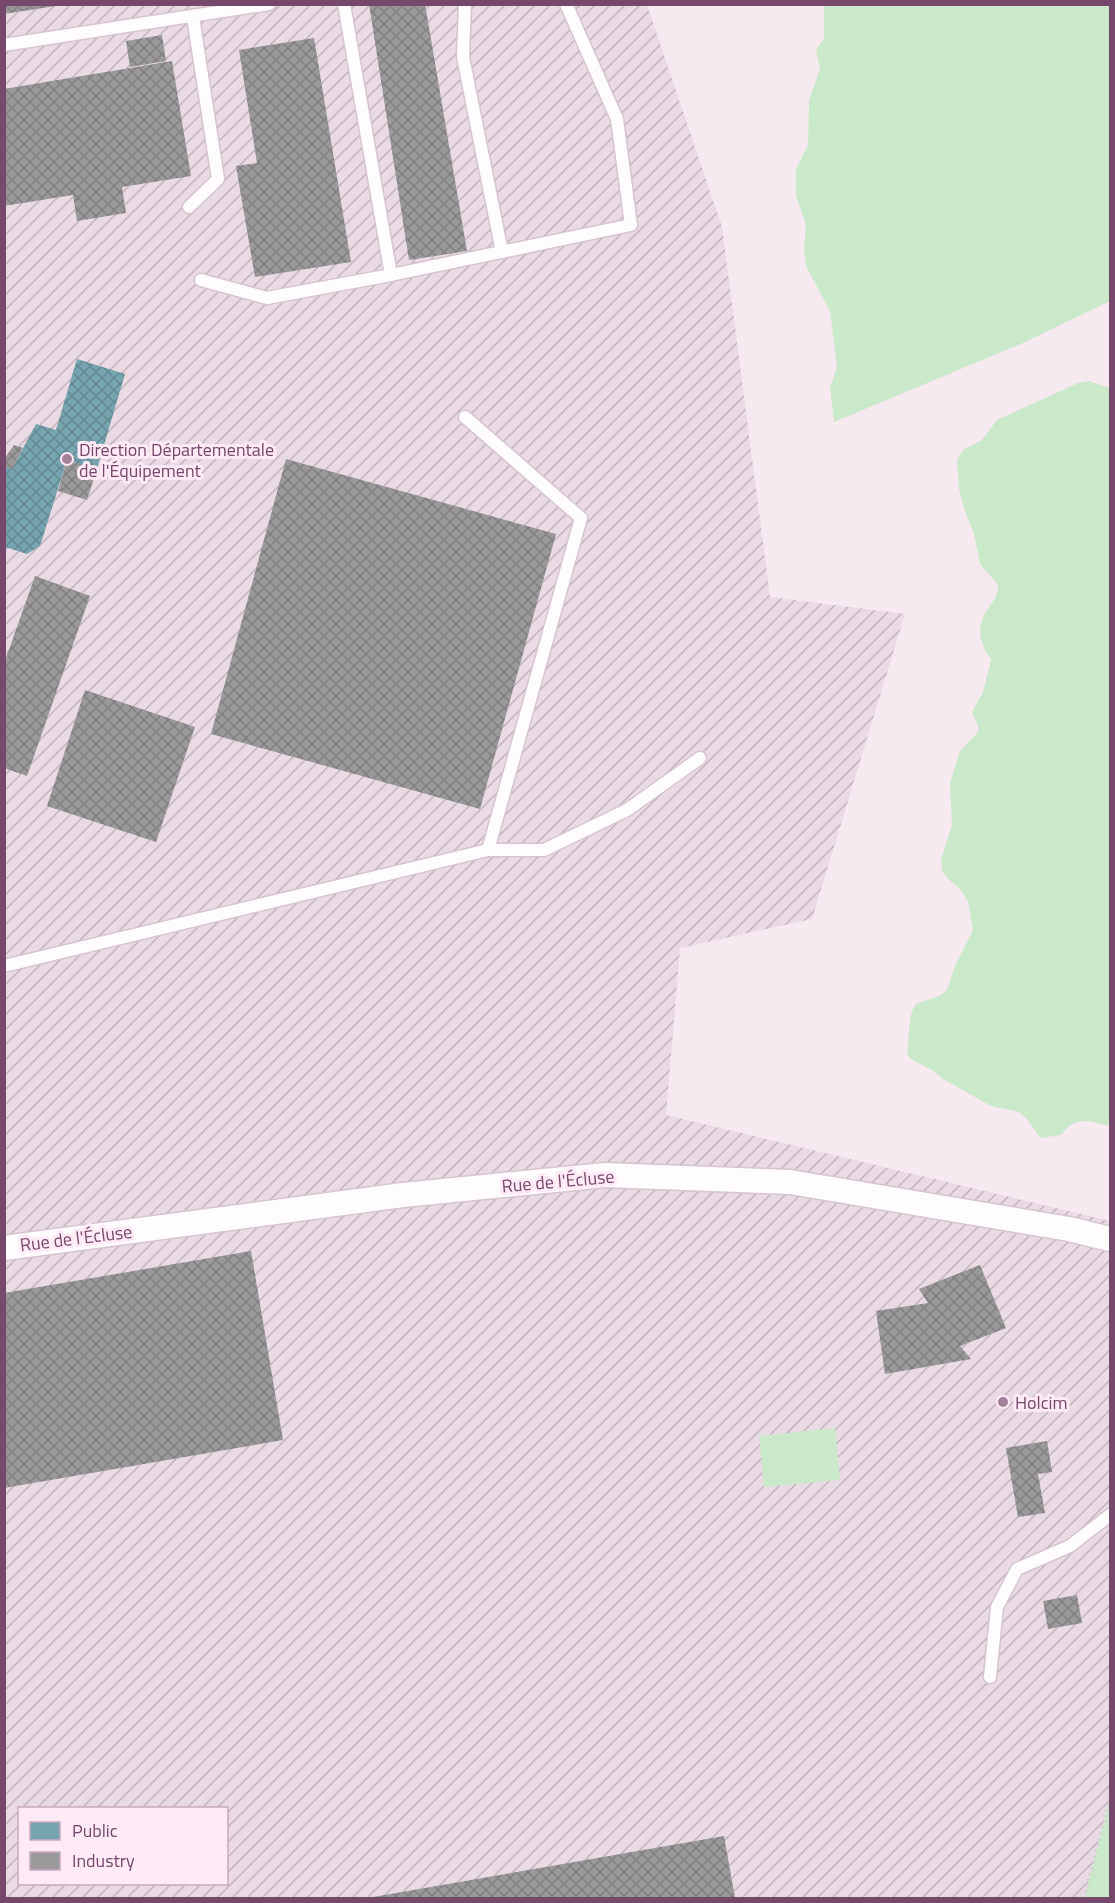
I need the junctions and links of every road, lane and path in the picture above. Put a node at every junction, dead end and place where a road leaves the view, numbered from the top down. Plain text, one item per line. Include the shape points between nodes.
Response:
1 (269, 4) edge
2 (344, 4) edge
3 (465, 4) edge
4 (566, 4) edge
5 (193, 17) junction
6 (4, 45) edge
7 (189, 207) dead end
8 (502, 252) junction
9 (392, 275) junction
10 (201, 280) dead end
11 (465, 417) dead end
12 (700, 758) dead end
13 (488, 849) junction
14 (4, 966) edge
15 (1110, 1239) edge
16 (4, 1248) edge
17 (1110, 1515) edge
18 (990, 1677) dead end
19 (1110, 1797) edge
20 (1084, 1899) edge

1 - 5 lane
2 - 9 lane
3 - 8 lane via 464,57
4 - 8 lane via 617,119 631,225
5 - 6 lane
5 - 7 lane via 218,179
8 - 9 lane
9 - 10 lane via 267,298
11 - 13 lane via 581,518
12 - 13 lane via 627,810 544,850
13 - 14 lane
15 - 16 street, Rue de l'Écluse via 790,1182 605,1175 403,1195
17 - 18 lane via 1070,1546 1017,1569 997,1607
19 - 20 path

